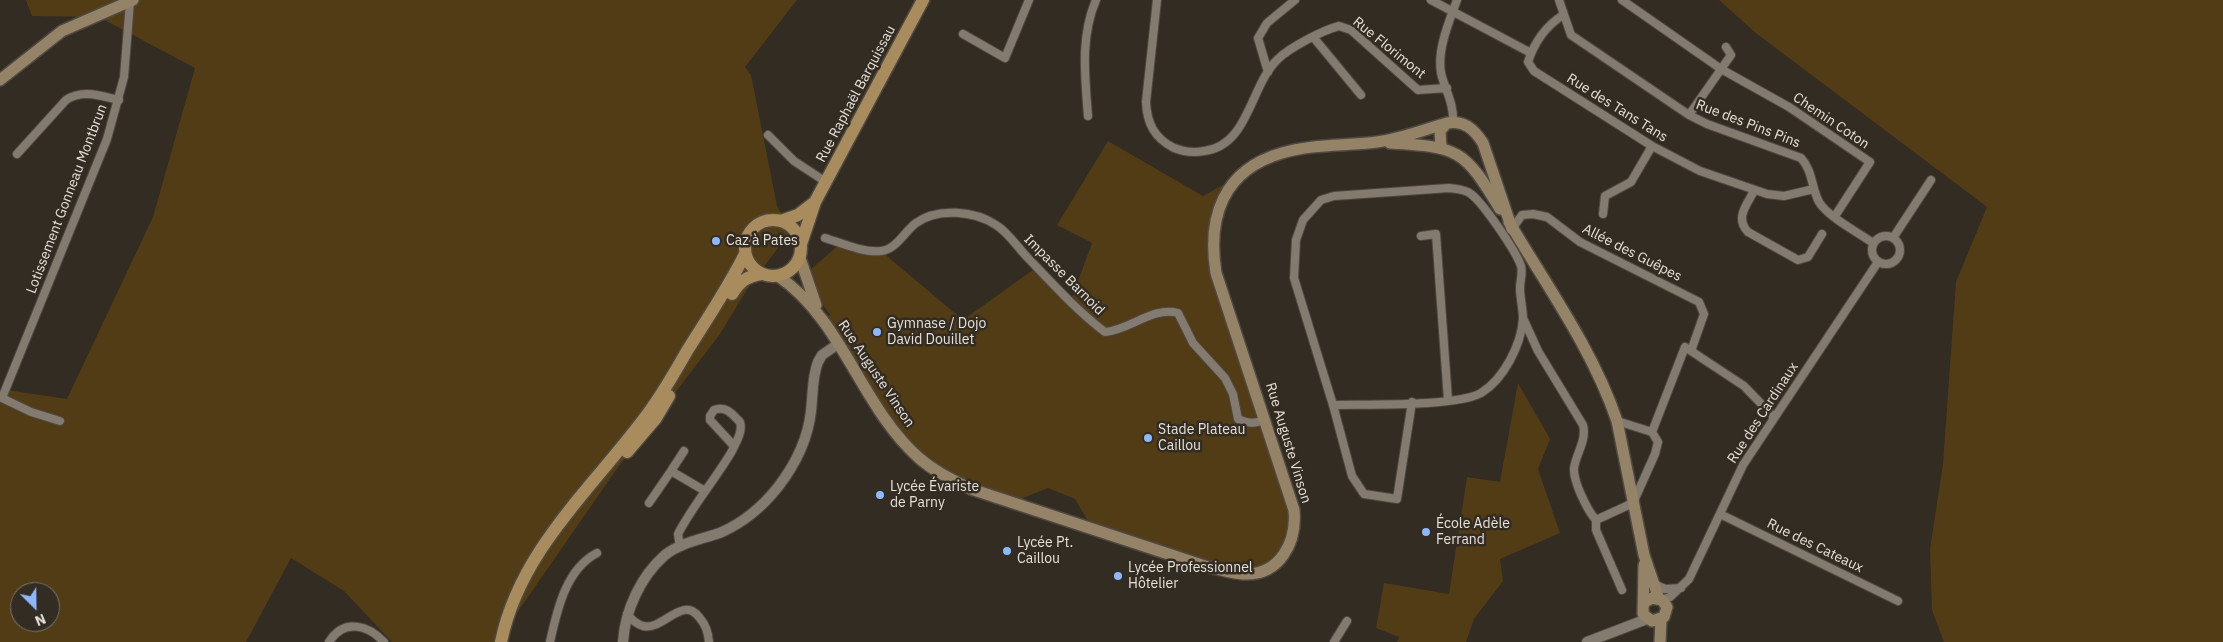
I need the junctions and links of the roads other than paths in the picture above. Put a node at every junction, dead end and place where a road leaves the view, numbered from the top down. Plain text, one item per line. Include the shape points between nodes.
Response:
1 (923, 0) edge
2 (1029, 0) edge
3 (1096, 0) edge
4 (1157, 0) edge
5 (1295, 0) edge
6 (1431, 0) edge
7 (1457, 0) edge
8 (1559, 0) edge
9 (1622, 0) edge
10 (131, 1) edge
11 (1453, 11) junction
12 (1563, 15) junction
13 (963, 34) dead end
14 (1314, 38) junction
15 (1726, 47) dead end
16 (1531, 53) junction
17 (1721, 69) junction
18 (1268, 72) junction
19 (0, 80) edge
20 (1447, 88) junction
21 (1361, 95) dead end
22 (119, 100) junction
23 (1689, 115) junction
24 (1088, 116) dead end
25 (1450, 123) junction
26 (768, 135) dead end
27 (1379, 142) junction
28 (1652, 146) junction
29 (1441, 147) junction
30 (17, 154) dead end
31 (1465, 159) junction
32 (1490, 159) junction
33 (1930, 180) dead end
34 (826, 182) junction
35 (1814, 189) junction
36 (1754, 191) junction
37 (814, 202) junction
38 (1602, 214) dead end
39 (1835, 216) junction
40 (781, 221) junction
41 (1515, 232) junction
42 (1822, 234) dead end
43 (1421, 236) dead end
44 (825, 238) dead end
45 (1893, 238) junction
46 (1873, 243) junction
47 (801, 244) junction
48 (1513, 252) junction
49 (745, 254) junction
50 (800, 258) junction
51 (1878, 262) junction
52 (1535, 265) junction
53 (1522, 267) junction
54 (761, 274) junction
55 (778, 276) junction
56 (1523, 318) junction
57 (822, 321) junction
58 (838, 344) junction
59 (1691, 351) junction
60 (1, 398) edge
61 (1448, 400) junction
62 (1412, 402) junction
63 (1333, 405) junction
64 (1774, 417) junction
65 (1266, 419) junction
66 (60, 421) dead end
67 (1617, 421) junction
68 (1652, 432) junction
69 (734, 446) junction
70 (684, 451) dead end
71 (671, 471) junction
72 (704, 491) junction
73 (649, 503) dead end
74 (1633, 503) junction
75 (1720, 514) junction
76 (1596, 520) junction
77 (680, 547) junction
78 (597, 553) dead end
79 (1644, 555) junction
80 (1654, 584) junction
81 (1682, 587) junction
82 (1622, 590) dead end
83 (1898, 601) dead end
84 (1655, 610) junction
85 (626, 614) junction
86 (1347, 621) dead end
87 (1660, 639) edge
88 (329, 642) edge
89 (384, 642) edge
90 (501, 642) edge
91 (509, 642) edge
92 (550, 642) edge
93 (623, 642) edge
94 (709, 642) edge
95 (1334, 642) edge
96 (1587, 642) edge

1 - 34 main road, Rue Raphaël Barquissau
2 - 13 street via 1005,58
3 - 24 street via 1083,56
4 - 18 street, Rue Florimont via 1146,108 1151,128 1170,145 1182,151 1196,152 1224,145 1234,134
5 - 18 street via 1267,23 1258,38
6 - 11 street
7 - 11 street
8 - 12 street, Rue des Pins Pins
9 - 17 street, Chemin Coton
10 - 19 main road via 62,31
10 - 22 street, Lotissement Gonneau Montbrun
11 - 16 street
11 - 20 street via 1440,61
12 - 16 street via 1551,23
12 - 23 street, Rue des Pins Pins via 1571,34
14 - 18 street, Rue Florimont via 1278,58
14 - 20 street, Rue Florimont via 1333,27 1346,26 1418,90
14 - 21 street
15 - 17 street via 1731,54
16 - 28 street, Rue des Tans Tans via 1528,62 1534,71
17 - 23 street
17 - 39 street, Chemin Coton via 1789,107 1870,162
20 - 25 street via 1452,104
22 - 30 street via 76,94 66,100
22 - 60 street, Lotissement Gonneau Montbrun
23 - 35 street, Rue des Pins Pins via 1801,158 1808,165
25 - 27 main road, Rue Auguste Vinson
25 - 29 main road via 1440,131
25 - 32 main road, Rue Auguste Vinson via 1463,124 1474,132
26 - 34 street via 794,161
27 - 29 main road, Rue Auguste Vinson
27 - 65 main road, Rue Auguste Vinson via 1282,153 1241,176 1222,200 1213,232 1216,273
28 - 36 street, Rue des Tans Tans via 1700,171
28 - 38 street via 1631,182 1604,196
29 - 31 main road, Rue Auguste Vinson
31 - 32 main road via 1476,164
31 - 41 main road, Rue Auguste Vinson
32 - 41 main road, Rue Auguste Vinson
33 - 45 street
34 - 37 main road, Rue Raphaël Barquissau
35 - 36 street, Rue des Tans Tans via 1784,196
35 - 39 street, Rue des Pins Pins via 1822,206
36 - 42 street via 1741,218 1748,232 1798,260 1808,257
37 - 40 main road, Rue Raphaël Barquissau via 798,215
37 - 47 main road, Rue Raphaël Barquissau
39 - 46 street, Rue des Pins Pins
40 - 47 main road via 795,230
40 - 49 main road via 757,225 747,238
41 - 48 street
41 - 52 main road, Rue Auguste Vinson
41 - 59 street, Allée des Guêpes via 1522,215 1547,217 1580,242 1699,302 1704,314
43 - 61 street via 1436,234
44 - 65 street, Impasse Barnoid via 881,251 896,243 917,223 936,214 970,214 983,219 997,225 1105,332 1124,328 1158,313 1169,311 1178,314 1193,343 1225,378 1233,394 1238,419 1247,423
45 - 46 street via 1886,236
45 - 51 street via 1898,244 1898,256 1889,264
46 - 51 street via 1872,254
47 - 50 main road
48 - 53 street
48 - 63 street via 1481,205 1462,190 1449,188 1334,196 1321,200 1303,220 1296,240 1293,270
49 - 54 main road via 748,262
49 - 90 main road via 733,279 649,412 552,530 514,597
50 - 55 main road via 787,273
50 - 57 main road, Rue Auguste Vinson
51 - 64 street, Rue des Cardinaux
52 - 53 street
52 - 67 main road, Rue Auguste Vinson via 1598,374
53 - 56 street
54 - 55 main road
54 - 91 main road via 746,277 738,283 656,418 559,535 521,600
55 - 57 main road, Rue Auguste Vinson via 804,297
56 - 61 street via 1510,361 1500,376 1477,394
56 - 76 street via 1538,351 1584,426 1575,477 1589,512
57 - 58 main road, Rue Auguste Vinson
58 - 65 main road, Rue Auguste Vinson via 893,429 919,458 942,475 971,489 1208,567 1243,574 1273,566 1285,554 1295,526 1294,510
58 - 77 street via 822,355 818,362 805,440 778,487 743,521
59 - 64 street via 1744,386
59 - 68 street, Allée des Guêpes via 1686,347
60 - 66 street
61 - 62 street
62 - 63 street
62 - 63 street via 1397,499 1364,494 1357,487
64 - 75 street, Rue des Cardinaux via 1743,465
67 - 68 street
67 - 74 main road, Rue Auguste Vinson
68 - 74 street via 1658,442 1655,454
69 - 69 street via 710,420 714,410 722,408 740,422 741,430
69 - 72 street via 715,480
70 - 71 street
71 - 72 street
71 - 73 street
72 - 77 street via 678,534
74 - 76 street
74 - 79 main road, Rue Auguste Vinson
75 - 81 street, Rue des Cardinaux via 1689,579
75 - 83 street, Rue des Cateaux
76 - 82 street via 1596,530
77 - 85 street via 666,555 648,576
78 - 92 street via 570,578
79 - 80 main road
79 - 84 main road
80 - 81 street via 1665,588
80 - 84 main road
81 - 84 street, Rue des Cardinaux
81 - 84 street, Rue des Cardinaux
84 - 87 main road
84 - 96 street
85 - 93 street
85 - 94 street via 643,626 652,626 683,610 690,610 707,628
86 - 95 street
88 - 89 street via 339,632 355,626 376,633

